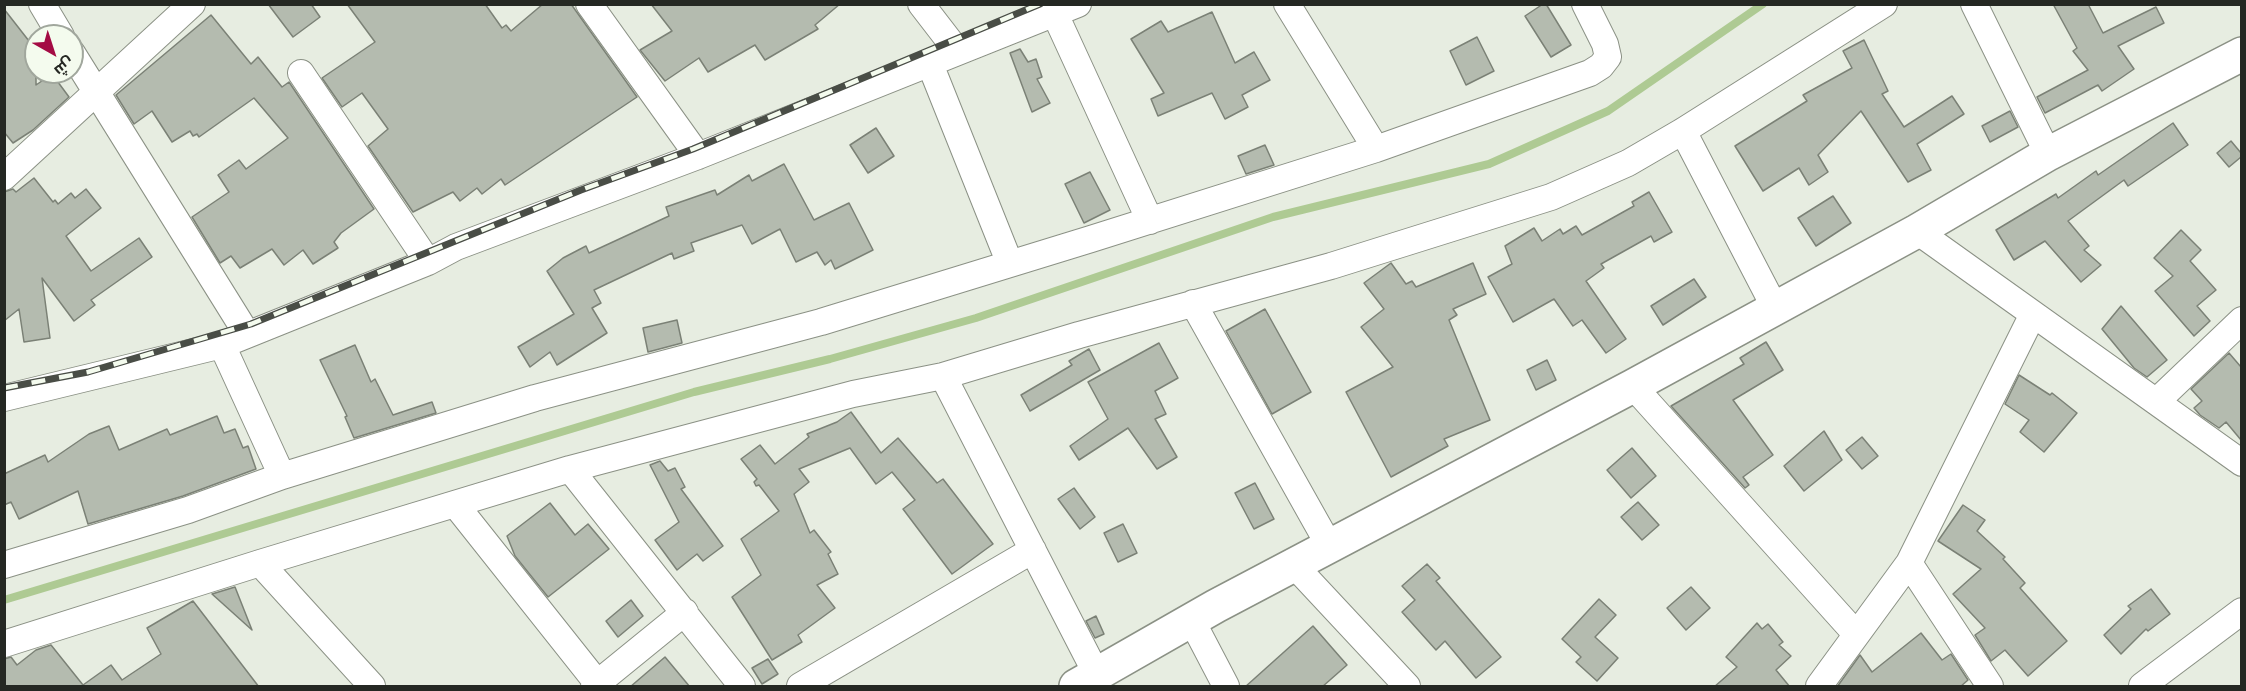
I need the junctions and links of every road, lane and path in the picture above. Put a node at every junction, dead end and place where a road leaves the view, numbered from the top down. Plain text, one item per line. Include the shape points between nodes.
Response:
1 (42, 4) edge
2 (192, 4) edge
3 (589, 4) edge
4 (921, 4) edge
5 (1287, 4) edge
6 (1585, 4) edge
7 (1884, 4) edge
8 (1974, 4) edge
9 (1066, 9) edge
10 (54, 24) edge
11 (958, 52) junction
12 (2241, 54) edge
13 (930, 64) junction
14 (84, 73) edge
15 (301, 74) dead end
16 (97, 94) junction
17 (1683, 131) junction
18 (1376, 149) junction
19 (2048, 154) junction
20 (698, 156) junction
21 (4, 177) edge
22 (1150, 221) junction
23 (1917, 231) junction
24 (428, 261) junction
25 (1010, 264) junction
26 (1193, 303) junction
27 (1775, 308) junction
28 (2032, 316) junction
29 (2241, 320) edge
30 (247, 334) junction
31 (222, 345) junction
32 (943, 376) junction
33 (1633, 386) junction
34 (4, 398) edge
35 (2157, 401) junction
36 (2241, 463) edge
37 (570, 469) junction
38 (282, 476) junction
39 (455, 504) junction
40 (1330, 547) junction
41 (1033, 550) junction
42 (260, 563) junction
43 (1909, 563) junction
44 (4, 565) edge
45 (1294, 565) junction
46 (2241, 611) edge
47 (685, 612) junction
48 (1192, 621) junction
49 (1856, 634) junction
50 (4, 644) edge
51 (1086, 681) edge
52 (596, 685) edge
53 (372, 687) edge
54 (742, 687) edge
55 (800, 687) edge
56 (1226, 687) edge
57 (1407, 687) edge
58 (1819, 687) edge
59 (1990, 687) edge
60 (2142, 687) edge

1 - 10 street
2 - 16 street
3 - 20 street
4 - 11 street
5 - 18 street
6 - 18 street via 1605,44 1608,57 1601,66
7 - 17 street
8 - 19 street
9 - 11 street
9 - 22 street
11 - 13 street
12 - 19 street
13 - 20 street
13 - 25 street
14 - 16 street
15 - 24 street
16 - 21 street
16 - 30 street
17 - 26 street via 1628,163 1551,197 1331,266
17 - 27 street
18 - 22 street
19 - 23 street
20 - 24 street
22 - 25 street
23 - 27 street
23 - 28 street
24 - 30 street
25 - 38 street via 821,322 535,398
26 - 32 street
26 - 40 street
27 - 33 street
28 - 35 street
28 - 43 street
29 - 35 street
30 - 31 street
31 - 34 street
31 - 38 street
32 - 37 street via 853,394
32 - 41 street
33 - 40 street
33 - 49 street
35 - 36 street
37 - 39 street
37 - 47 street
38 - 44 street via 188,510
39 - 42 street
39 - 52 street
40 - 45 street
41 - 51 street
41 - 55 street
42 - 50 street
42 - 53 street
43 - 49 street
43 - 59 street
45 - 48 street
45 - 57 street
46 - 60 street
47 - 52 street
47 - 54 street
48 - 51 street
48 - 56 street
49 - 58 street

